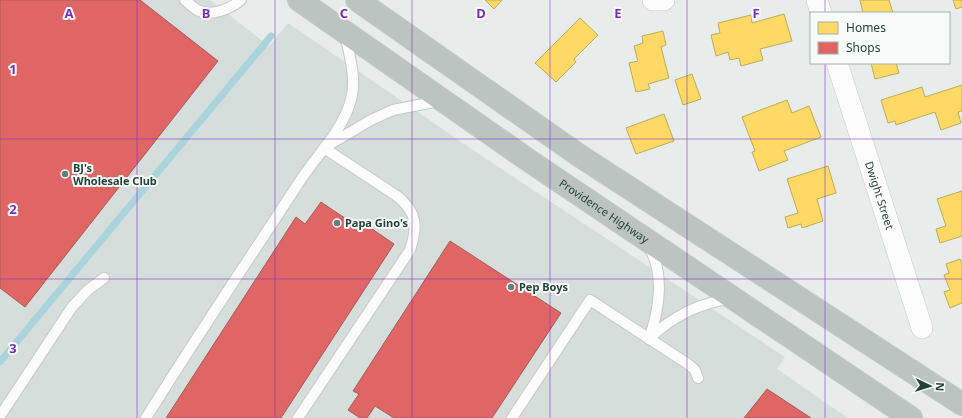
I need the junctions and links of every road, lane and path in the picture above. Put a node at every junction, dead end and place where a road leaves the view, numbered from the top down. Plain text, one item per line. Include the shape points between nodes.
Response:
1 (185, 0) edge
2 (241, 0) edge
3 (299, 0) edge
4 (357, 0) edge
5 (653, 0) edge
6 (664, 0) edge
7 (817, 0) edge
8 (821, 12) edge
9 (344, 31) junction
10 (837, 64) edge
11 (442, 100) junction
12 (324, 148) junction
13 (643, 237) junction
14 (104, 278) dead end
15 (736, 298) junction
16 (922, 328) dead end
17 (649, 339) junction
18 (698, 378) dead end
19 (962, 404) edge
20 (0, 416) edge
21 (146, 418) edge
22 (298, 418) edge
23 (512, 418) edge
24 (912, 418) edge

1 - 2 lane via 197,10 209,13 230,7
3 - 9 highway, Providence Highway
4 - 19 highway via 580,156
5 - 6 street
7 - 8 street
9 - 11 highway, Providence Highway
9 - 12 lane via 352,66 353,92 343,119
10 - 16 street, Dwight Street
11 - 12 lane via 393,110
11 - 13 highway, Providence Highway
12 - 21 lane via 303,175 198,334
12 - 22 lane via 406,204 415,220 414,236 410,250
13 - 15 highway, Providence Highway
13 - 17 lane via 654,256 658,276 655,322
14 - 20 lane via 72,307
15 - 17 lane via 702,305 662,326
15 - 24 highway, Providence Highway
17 - 18 lane via 688,364 695,370
17 - 23 lane via 590,300

